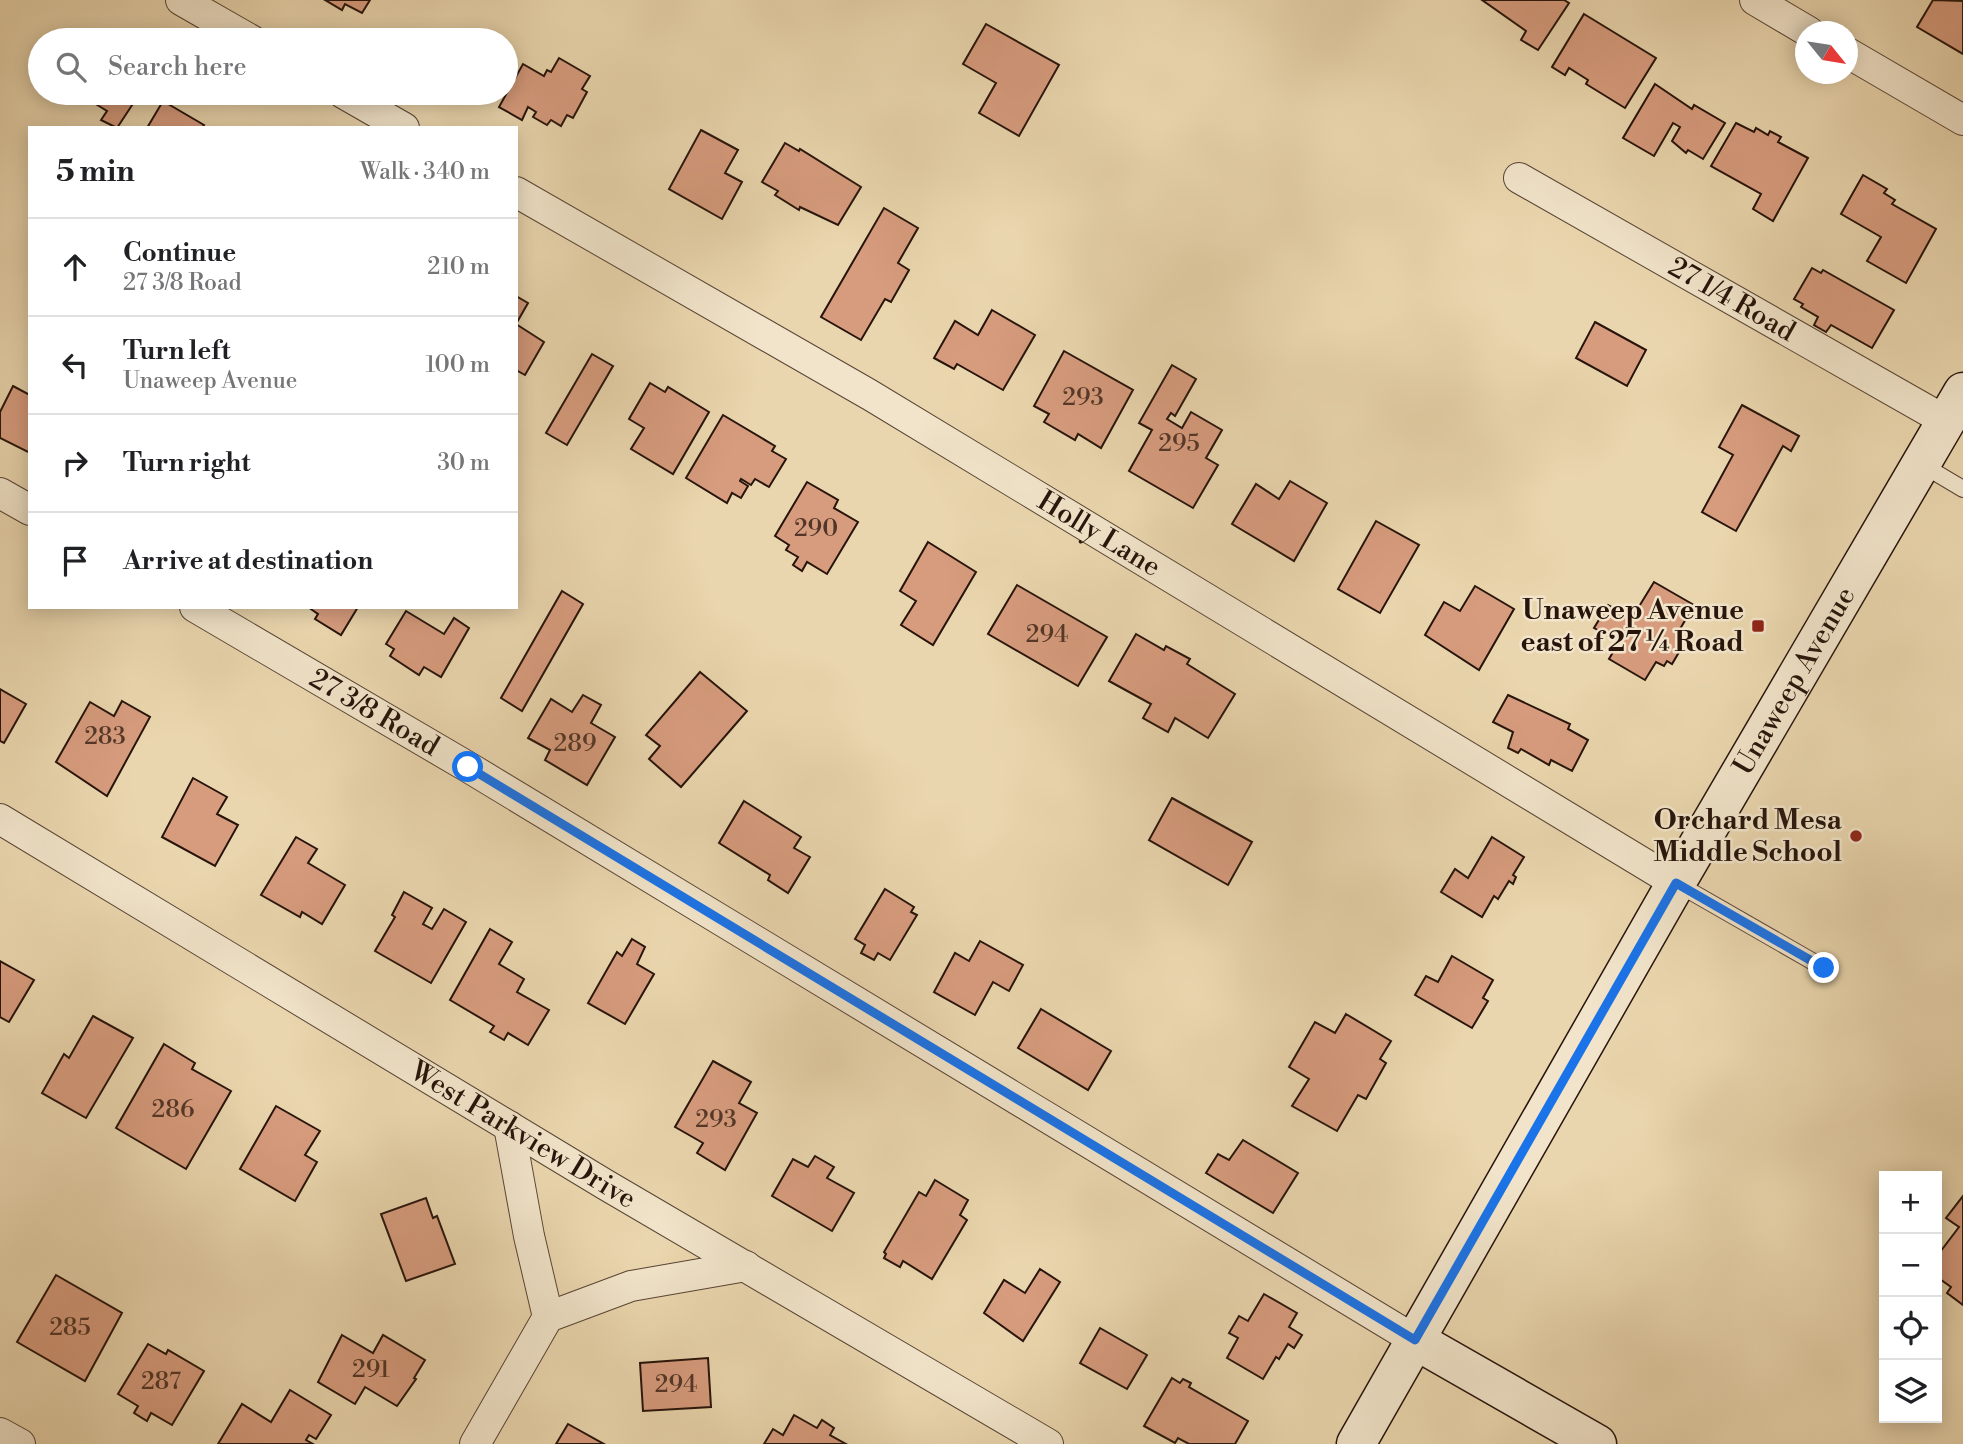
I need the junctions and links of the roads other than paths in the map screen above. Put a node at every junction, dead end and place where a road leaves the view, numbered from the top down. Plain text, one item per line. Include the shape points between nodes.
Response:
1 (181, 0) edge
2 (1755, 0) edge
3 (1795, 23) edge
4 (230, 28) edge
5 (1858, 59) edge
6 (364, 105) edge
7 (1963, 120) edge
8 (401, 126) edge
9 (1518, 178) dead end
10 (518, 193) edge
11 (1955, 406) edge
12 (1921, 464) junction
13 (1963, 489) edge
14 (0, 492) edge
15 (28, 509) edge
16 (198, 609) edge
17 (0, 819) edge
18 (1676, 883) junction
19 (1824, 968) dead end
20 (509, 1126) junction
21 (746, 1266) junction
22 (548, 1317) junction
23 (1415, 1340) junction
24 (0, 1433) edge
25 (20, 1444) edge
26 (475, 1444) edge
27 (1048, 1444) edge
28 (1356, 1444) edge
29 (1597, 1444) edge

1 - 4 street
2 - 3 street
5 - 7 street
6 - 8 street
9 - 11 street, 27 1/4 Road
10 - 18 street, Holly Lane via 870,395
11 - 12 main road, Unaweep Avenue
12 - 13 lane
12 - 18 main road, Unaweep Avenue
14 - 15 street
16 - 23 street, 27 3/8 Road
17 - 20 street, West Parkview Drive
18 - 19 lane
18 - 23 main road, Unaweep Avenue
20 - 21 street, West Parkview Drive
20 - 22 street
21 - 22 street via 631,1286
21 - 27 street, West Parkview Drive
22 - 26 street
23 - 28 main road, Unaweep Avenue
23 - 29 main road, 27 3/8 Road
24 - 25 street

